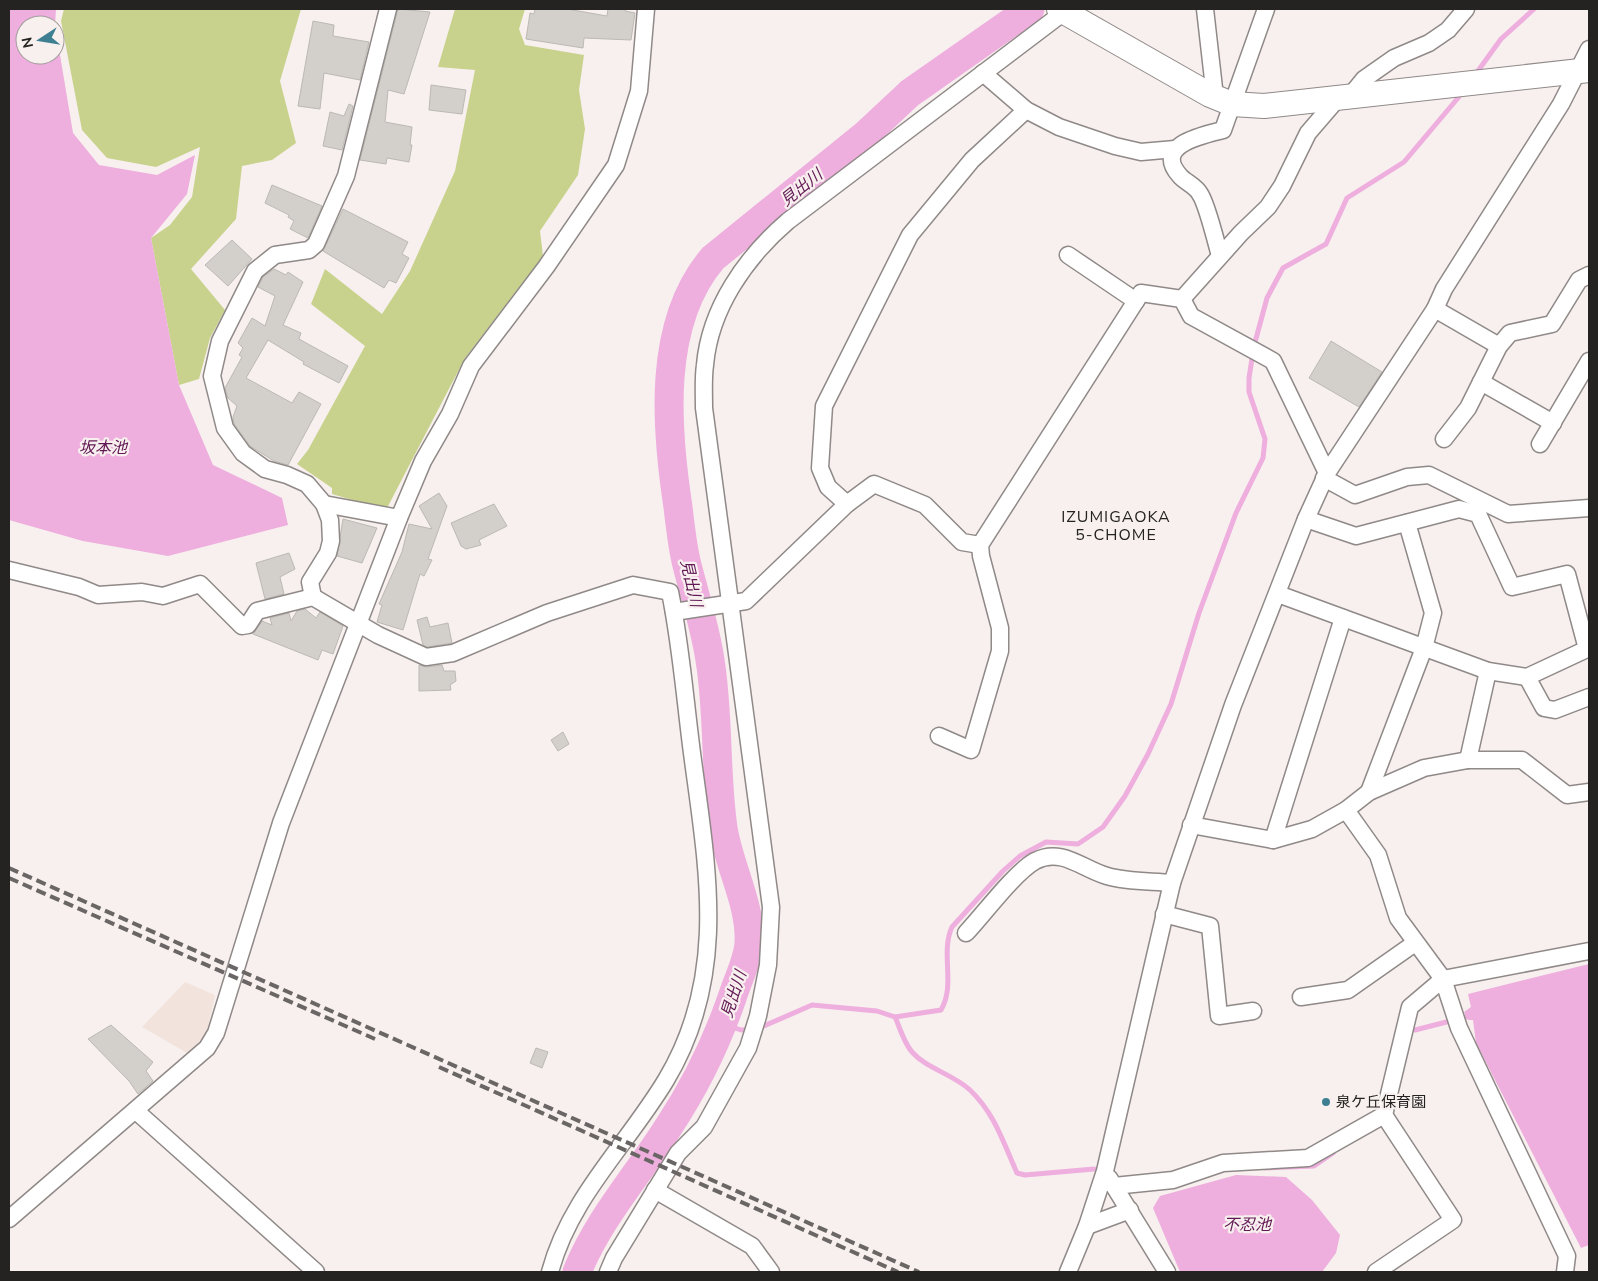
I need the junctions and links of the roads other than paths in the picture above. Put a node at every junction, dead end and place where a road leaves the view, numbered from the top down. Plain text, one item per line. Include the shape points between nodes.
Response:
1 (388, 9) edge
2 (646, 9) edge
3 (1205, 9) edge
4 (1266, 9) edge
5 (1466, 9) edge
6 (1064, 10) edge
7 (1589, 49) edge
8 (1584, 71) edge
9 (983, 73) junction
10 (1345, 96) junction
11 (1224, 100) junction
12 (1026, 110) junction
13 (1175, 148) junction
14 (1068, 255) dead end
15 (1220, 256) junction
16 (1589, 275) edge
17 (1182, 299) junction
18 (1136, 301) junction
19 (1435, 309) junction
20 (1500, 346) junction
21 (1589, 361) edge
22 (1481, 382) junction
23 (1552, 423) junction
24 (1444, 439) dead end
25 (1540, 444) dead end
26 (1325, 475) junction
27 (324, 504) junction
28 (847, 504) junction
29 (1588, 505) edge
30 (399, 518) junction
31 (1306, 519) junction
32 (1407, 523) junction
33 (980, 545) junction
34 (9, 570) edge
35 (1278, 594) junction
36 (313, 597) junction
37 (731, 604) junction
38 (674, 612) junction
39 (1343, 618) junction
40 (358, 622) junction
41 (1424, 648) junction
42 (1488, 671) junction
43 (1527, 677) junction
44 (1589, 697) edge
45 (939, 736) dead end
46 (1468, 760) junction
47 (1370, 792) junction
48 (1589, 792) edge
49 (1346, 810) junction
50 (1191, 825) junction
51 (1273, 840) junction
52 (1172, 883) junction
53 (1164, 914) junction
54 (966, 933) dead end
55 (1415, 943) junction
56 (1589, 951) edge
57 (1443, 979) junction
58 (1301, 997) dead end
59 (1252, 1011) dead end
60 (136, 1111) junction
61 (1384, 1115) junction
62 (1105, 1171) junction
63 (1114, 1186) junction
64 (655, 1190) junction
65 (1130, 1210) junction
66 (9, 1219) edge
67 (1087, 1226) junction
68 (316, 1272) edge
69 (550, 1272) edge
70 (608, 1272) edge
71 (771, 1272) edge
72 (1068, 1272) edge
73 (1167, 1272) edge
74 (1376, 1272) edge
75 (1564, 1272) edge

1 - 27 street via 346,176 316,244 308,250 275,255 255,271 220,341 212,376 225,428 243,452 265,469 307,484
2 - 30 street via 638,92 616,165 546,268 471,366
3 - 11 street
4 - 11 street
5 - 10 street via 1448,30 1429,43 1394,58
6 - 9 street
6 - 11 street
7 - 8 street
8 - 10 street
8 - 19 street via 1444,289
9 - 12 street
9 - 37 street via 763,242 743,268 723,305 705,365 704,408
10 - 11 street via 1264,106
10 - 15 street via 1308,133 1268,207
11 - 13 street via 1223,130 1188,139
12 - 13 street via 1059,127 1115,146 1142,152
12 - 28 street via 972,160 910,235 824,406 820,468 828,487
13 - 15 street via 1172,160 1178,175 1200,194
14 - 18 street
15 - 17 street
16 - 20 street via 1579,280 1552,324 1510,333
17 - 18 street via 1142,293
17 - 26 street via 1191,316 1274,361
18 - 33 street
19 - 20 street
19 - 26 street
20 - 22 street
21 - 23 street
22 - 23 street
22 - 24 street via 1468,408
23 - 25 street
26 - 29 street via 1355,495 1407,477 1429,475 1508,514
26 - 31 street
27 - 30 street
27 - 36 street via 330,520 331,541 328,554 310,582
28 - 33 street via 874,484 925,505 962,542
28 - 37 street via 746,601
30 - 40 street
31 - 32 street via 1356,536
31 - 35 street
32 - 41 street via 1433,613
32 - 43 street via 1459,509 1478,514 1512,587 1567,574 1587,649
33 - 45 street via 1000,628 1000,652 971,750
34 - 36 street via 79,587 98,595 142,592 163,596 200,584 242,626 248,625 257,611
35 - 39 street
35 - 50 street via 1233,705
36 - 40 street
37 - 38 street
37 - 64 street via 771,907 768,965 748,1048 704,1127 678,1153
38 - 40 street via 670,592 633,585 547,613 453,653 426,657 378,636
38 - 69 street via 709,886 708,949 699,1005 667,1079 586,1192 567,1224
39 - 41 street
39 - 51 street
40 - 60 street via 281,824 216,1033 207,1048
41 - 42 street
41 - 47 street
42 - 43 street
42 - 46 street
43 - 44 street via 1544,708 1555,710
46 - 47 street via 1424,768
46 - 48 street via 1522,760 1567,796
47 - 49 street
49 - 51 street via 1312,829
49 - 55 street via 1378,855 1398,918
50 - 51 street
50 - 52 street
52 - 53 street
52 - 54 street via 1108,876 1066,857 1052,856 1035,861 1018,875
53 - 59 street via 1210,926 1219,1016
53 - 62 street
55 - 57 street
55 - 58 street via 1348,990
56 - 57 street
57 - 61 street via 1410,1007
57 - 75 street via 1460,1028 1566,1256
60 - 66 street
60 - 68 street
61 - 63 street via 1308,1158 1223,1163 1173,1180
61 - 74 street via 1453,1220
62 - 63 street
62 - 67 street
63 - 65 street
64 - 70 street
64 - 71 street via 752,1246
65 - 67 street
65 - 73 street
67 - 72 street

